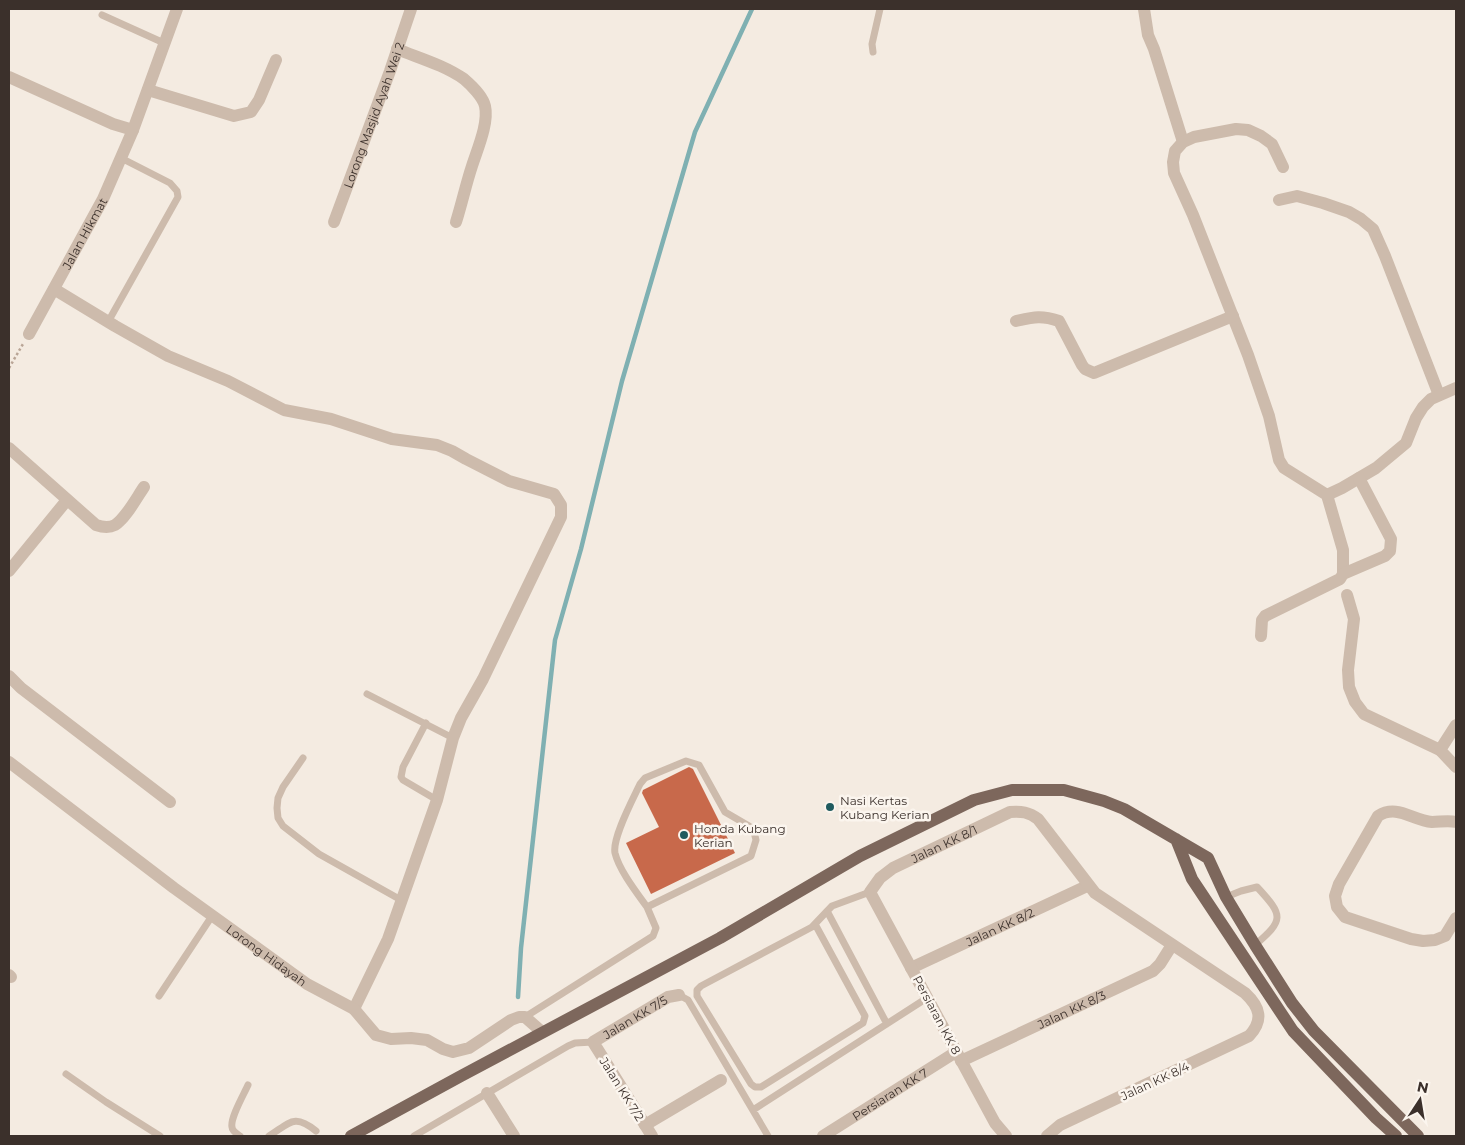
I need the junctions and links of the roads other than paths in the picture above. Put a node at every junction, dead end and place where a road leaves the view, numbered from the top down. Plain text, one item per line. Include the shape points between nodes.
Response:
1 (177, 9) edge
2 (411, 9) edge
3 (880, 9) edge
4 (1144, 9) edge
5 (102, 15) dead end
6 (164, 43) junction
7 (397, 49) junction
8 (873, 52) dead end
9 (276, 60) dead end
10 (9, 77) edge
11 (148, 90) junction
12 (133, 130) junction
13 (1183, 142) junction
14 (121, 158) junction
15 (1283, 167) dead end
16 (1279, 200) dead end
17 (334, 222) dead end
18 (456, 222) dead end
19 (54, 288) junction
20 (1233, 316) junction
21 (1016, 321) dead end
22 (108, 322) junction
23 (29, 334) road end
24 (1456, 388) edge
25 (1439, 395) junction
26 (9, 448) edge
27 (1359, 478) junction
28 (144, 487) dead end
29 (1326, 495) junction
30 (67, 500) junction
31 (9, 571) edge
32 (1343, 574) junction
33 (1347, 595) dead end
34 (1261, 636) dead end
35 (9, 676) edge
36 (367, 694) dead end
37 (426, 723) junction
38 (1456, 725) edge
39 (454, 738) junction
40 (1440, 750) junction
41 (303, 758) dead end
42 (9, 762) edge
43 (1456, 767) edge
44 (437, 800) junction
45 (170, 802) dead end
46 (1456, 822) edge
47 (1176, 839) junction
48 (1088, 886) junction
49 (870, 892) junction
50 (1226, 897) junction
51 (402, 900) junction
52 (647, 908) junction
53 (827, 911) junction
54 (212, 916) junction
55 (1456, 918) edge
56 (814, 924) junction
57 (1172, 945) junction
58 (1255, 946) junction
59 (911, 968) junction
60 (679, 995) joint
61 (159, 996) dead end
62 (927, 998) junction
63 (354, 1009) junction
64 (525, 1017) junction
65 (887, 1024) junction
66 (542, 1032) junction
67 (593, 1042) junction
68 (959, 1056) junction
69 (66, 1074) dead end
70 (721, 1080) dead end
71 (248, 1085) dead end
72 (487, 1093) junction
73 (753, 1110) junction
74 (316, 1131) dead end
75 (648, 1131) edge
76 (160, 1136) edge
77 (240, 1136) edge
78 (269, 1136) edge
79 (350, 1136) edge
80 (414, 1136) edge
81 (514, 1136) edge
82 (768, 1136) edge
83 (823, 1136) edge
84 (1006, 1136) edge
85 (1047, 1136) edge
86 (1396, 1136) edge
87 (1418, 1136) edge

1 - 6 street, Jalan Hikmat
2 - 7 street, Lorong Masjid Ayah Wei 2
3 - 8 lane
4 - 13 street via 1148,35
5 - 6 lane
6 - 11 street, Jalan Hikmat
7 - 17 street, Lorong Masjid Ayah Wei 2
7 - 18 street via 466,80 485,106 480,145
9 - 11 street via 251,112 234,116
10 - 12 street
11 - 12 street, Jalan Hikmat
12 - 14 street, Jalan Hikmat
13 - 15 street via 1236,129 1248,130 1272,144
13 - 20 street via 1175,151 1174,173
14 - 19 street, Jalan Hikmat via 103,199
14 - 22 lane via 170,183 178,197
16 - 25 street via 1297,196 1323,203 1361,218 1372,229
19 - 22 street
19 - 23 street, Jalan Hikmat
20 - 21 street via 1094,373 1082,365 1058,321 1037,316
20 - 29 street via 1269,416 1279,460 1284,468
22 - 39 street via 168,356 228,381 284,410 331,419 392,439 437,445 508,481 554,494 561,505 561,517
24 - 25 street
25 - 27 street via 1423,407 1406,443
26 - 30 street
27 - 29 street
27 - 32 street via 1391,538 1391,546 1385,556
28 - 30 street via 114,526 96,525
29 - 32 street via 1343,550
30 - 31 street
32 - 34 street via 1340,579 1265,616
33 - 40 street via 1354,618 1348,670 1349,687 1355,702 1364,714
35 - 45 street
36 - 37 lane
37 - 39 lane
37 - 44 lane via 401,777
38 - 40 street
39 - 44 street
40 - 43 street
41 - 51 lane via 278,798 278,818 283,826 319,854
42 - 54 street, Lorong Hidayah
44 - 51 street
46 - 55 street via 1430,822 1398,812 1385,812 1378,816 1335,896 1337,907 1345,917 1423,941 1445,936
47 - 50 main road via 1208,858
47 - 66 main road via 1124,809 1064,790 1012,790 974,800 860,856 720,938
47 - 86 main road via 1192,879 1293,1030
48 - 49 street, Jalan KK 8/1 via 1038,819 1018,811 893,868
48 - 57 street
48 - 59 street, Jalan KK 8/2
49 - 53 lane via 832,906
49 - 59 street, Persiaran KK 8
50 - 58 main road
50 - 58 lane via 1257,887 1273,904 1276,926
51 - 63 street via 388,939
52 - 52 lane via 751,856 755,848 754,832 725,812 699,765 693,762 686,761 645,778 616,838 615,855
52 - 64 lane via 656,928 646,943
53 - 56 lane
53 - 65 lane
54 - 61 lane
54 - 63 street, Lorong Hidayah via 307,984
56 - 56 lane via 697,990 697,996 755,1087 761,1088 865,1020
57 - 68 street, Jalan KK 8/3 via 1153,970
57 - 85 street, Jalan KK 8/4 via 1245,993 1259,1014 1249,1036 1060,1125
58 - 87 main road via 1308,1024
59 - 62 street, Persiaran KK 8
60 - 67 street, Jalan KK 7/5 via 668,997
60 - 73 lane via 688,1000
62 - 65 lane
62 - 68 street, Persiaran KK 8
63 - 64 street, Lorong Hidayah via 376,1035 426,1040 453,1052 469,1048 511,1020
64 - 66 street
65 - 73 lane
66 - 79 main road
67 - 72 lane via 568,1046
67 - 75 street, Jalan KK 7/2
68 - 83 street, Persiaran KK 7
68 - 84 street, Persiaran KK 8 via 995,1123
69 - 76 lane
70 - 75 street
71 - 77 lane via 232,1120 234,1132
72 - 80 lane
72 - 81 street
73 - 82 lane
74 - 78 lane via 299,1120

